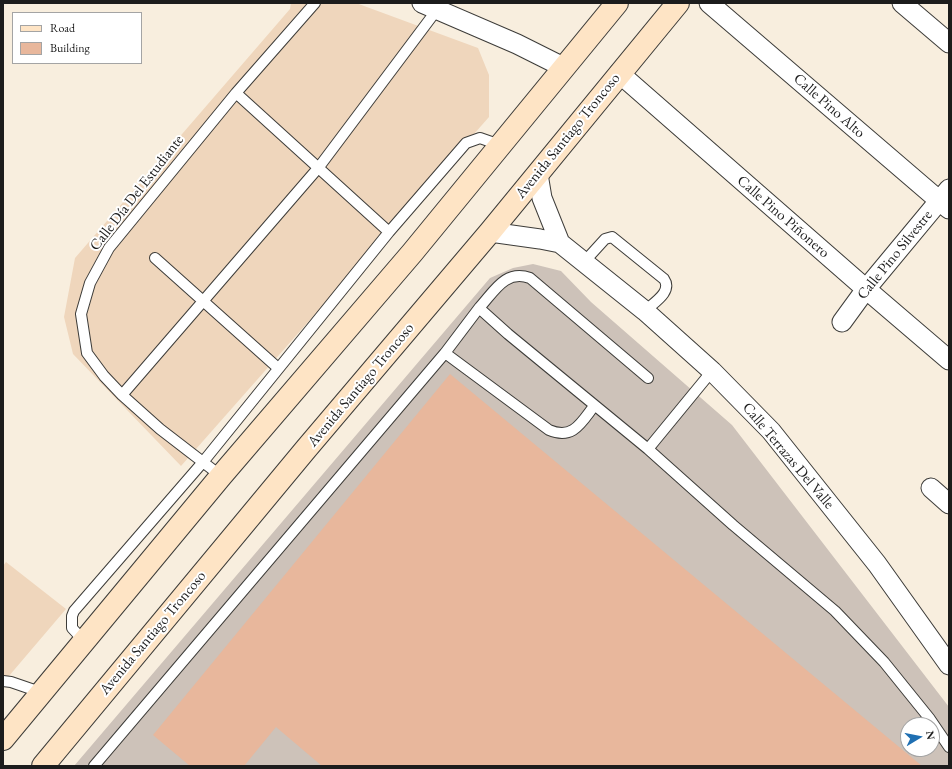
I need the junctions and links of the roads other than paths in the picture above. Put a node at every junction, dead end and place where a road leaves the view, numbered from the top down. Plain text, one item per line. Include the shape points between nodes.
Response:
1 (315, 3) edge
2 (617, 3) edge
3 (678, 3) edge
4 (709, 3) edge
5 (902, 3) edge
6 (434, 5) edge
7 (949, 43) edge
8 (563, 67) junction
9 (619, 73) junction
10 (236, 93) junction
11 (500, 145) junction
12 (319, 168) junction
13 (538, 174) junction
14 (946, 199) edge
15 (389, 232) junction
16 (490, 232) junction
17 (560, 243) junction
18 (155, 258) dead end
19 (585, 261) junction
20 (866, 289) junction
21 (204, 301) junction
22 (479, 308) junction
23 (645, 312) junction
24 (842, 322) dead end
25 (445, 352) junction
26 (949, 360) edge
27 (278, 368) junction
28 (712, 371) junction
29 (648, 378) dead end
30 (122, 395) junction
31 (594, 406) junction
32 (648, 449) junction
33 (203, 462) junction
34 (221, 476) junction
35 (932, 488) dead end
36 (949, 504) edge
37 (84, 641) junction
38 (949, 665) edge
39 (3, 681) edge
40 (43, 693) junction
41 (6, 732) edge
42 (949, 747) edge
43 (43, 766) edge
44 (94, 766) edge

1 - 10 lane, Calle Día Del Estudiante
2 - 8 main road
3 - 9 main road, Avenida Santiago Troncoso
4 - 14 street, Calle Pino Alto
5 - 7 street
6 - 8 street
6 - 12 lane
8 - 11 main road
9 - 13 main road, Avenida Santiago Troncoso
9 - 20 street, Calle Pino Piñonero
10 - 12 lane
10 - 30 lane, Calle Día Del Estudiante via 109,248 90,283 81,314 87,353
11 - 15 lane via 480,138 466,143
11 - 34 main road
12 - 15 lane
12 - 21 lane
13 - 16 main road, Avenida Santiago Troncoso
13 - 17 street via 542,198
14 - 20 street, Calle Pino Silvestre
15 - 27 lane
16 - 17 street, Calle Terrazas Del Valle
16 - 43 main road, Avenida Santiago Troncoso
17 - 19 street, Calle Terrazas Del Valle
18 - 21 lane
19 - 23 street, Calle Terrazas Del Valle
19 - 23 lane via 605,239 612,237 664,279 668,286 666,292
20 - 24 street, Calle Pino Silvestre
20 - 26 street, Calle Pino Piñonero
21 - 27 lane
21 - 30 lane
22 - 25 lane
22 - 29 lane via 505,279 515,275 530,278
22 - 31 lane
23 - 28 street, Calle Terrazas Del Valle
25 - 31 lane via 557,434 568,433 577,428
25 - 44 lane
27 - 33 lane
28 - 32 lane
28 - 38 street, Calle Terrazas Del Valle via 771,431 877,564
30 - 33 lane, Calle Día Del Estudiante
31 - 32 lane
32 - 42 lane via 835,611 884,662
33 - 34 lane, Calle Día Del Estudiante
33 - 37 lane via 74,611 72,628
34 - 37 main road
35 - 36 street
37 - 40 main road
39 - 40 lane
40 - 41 main road

